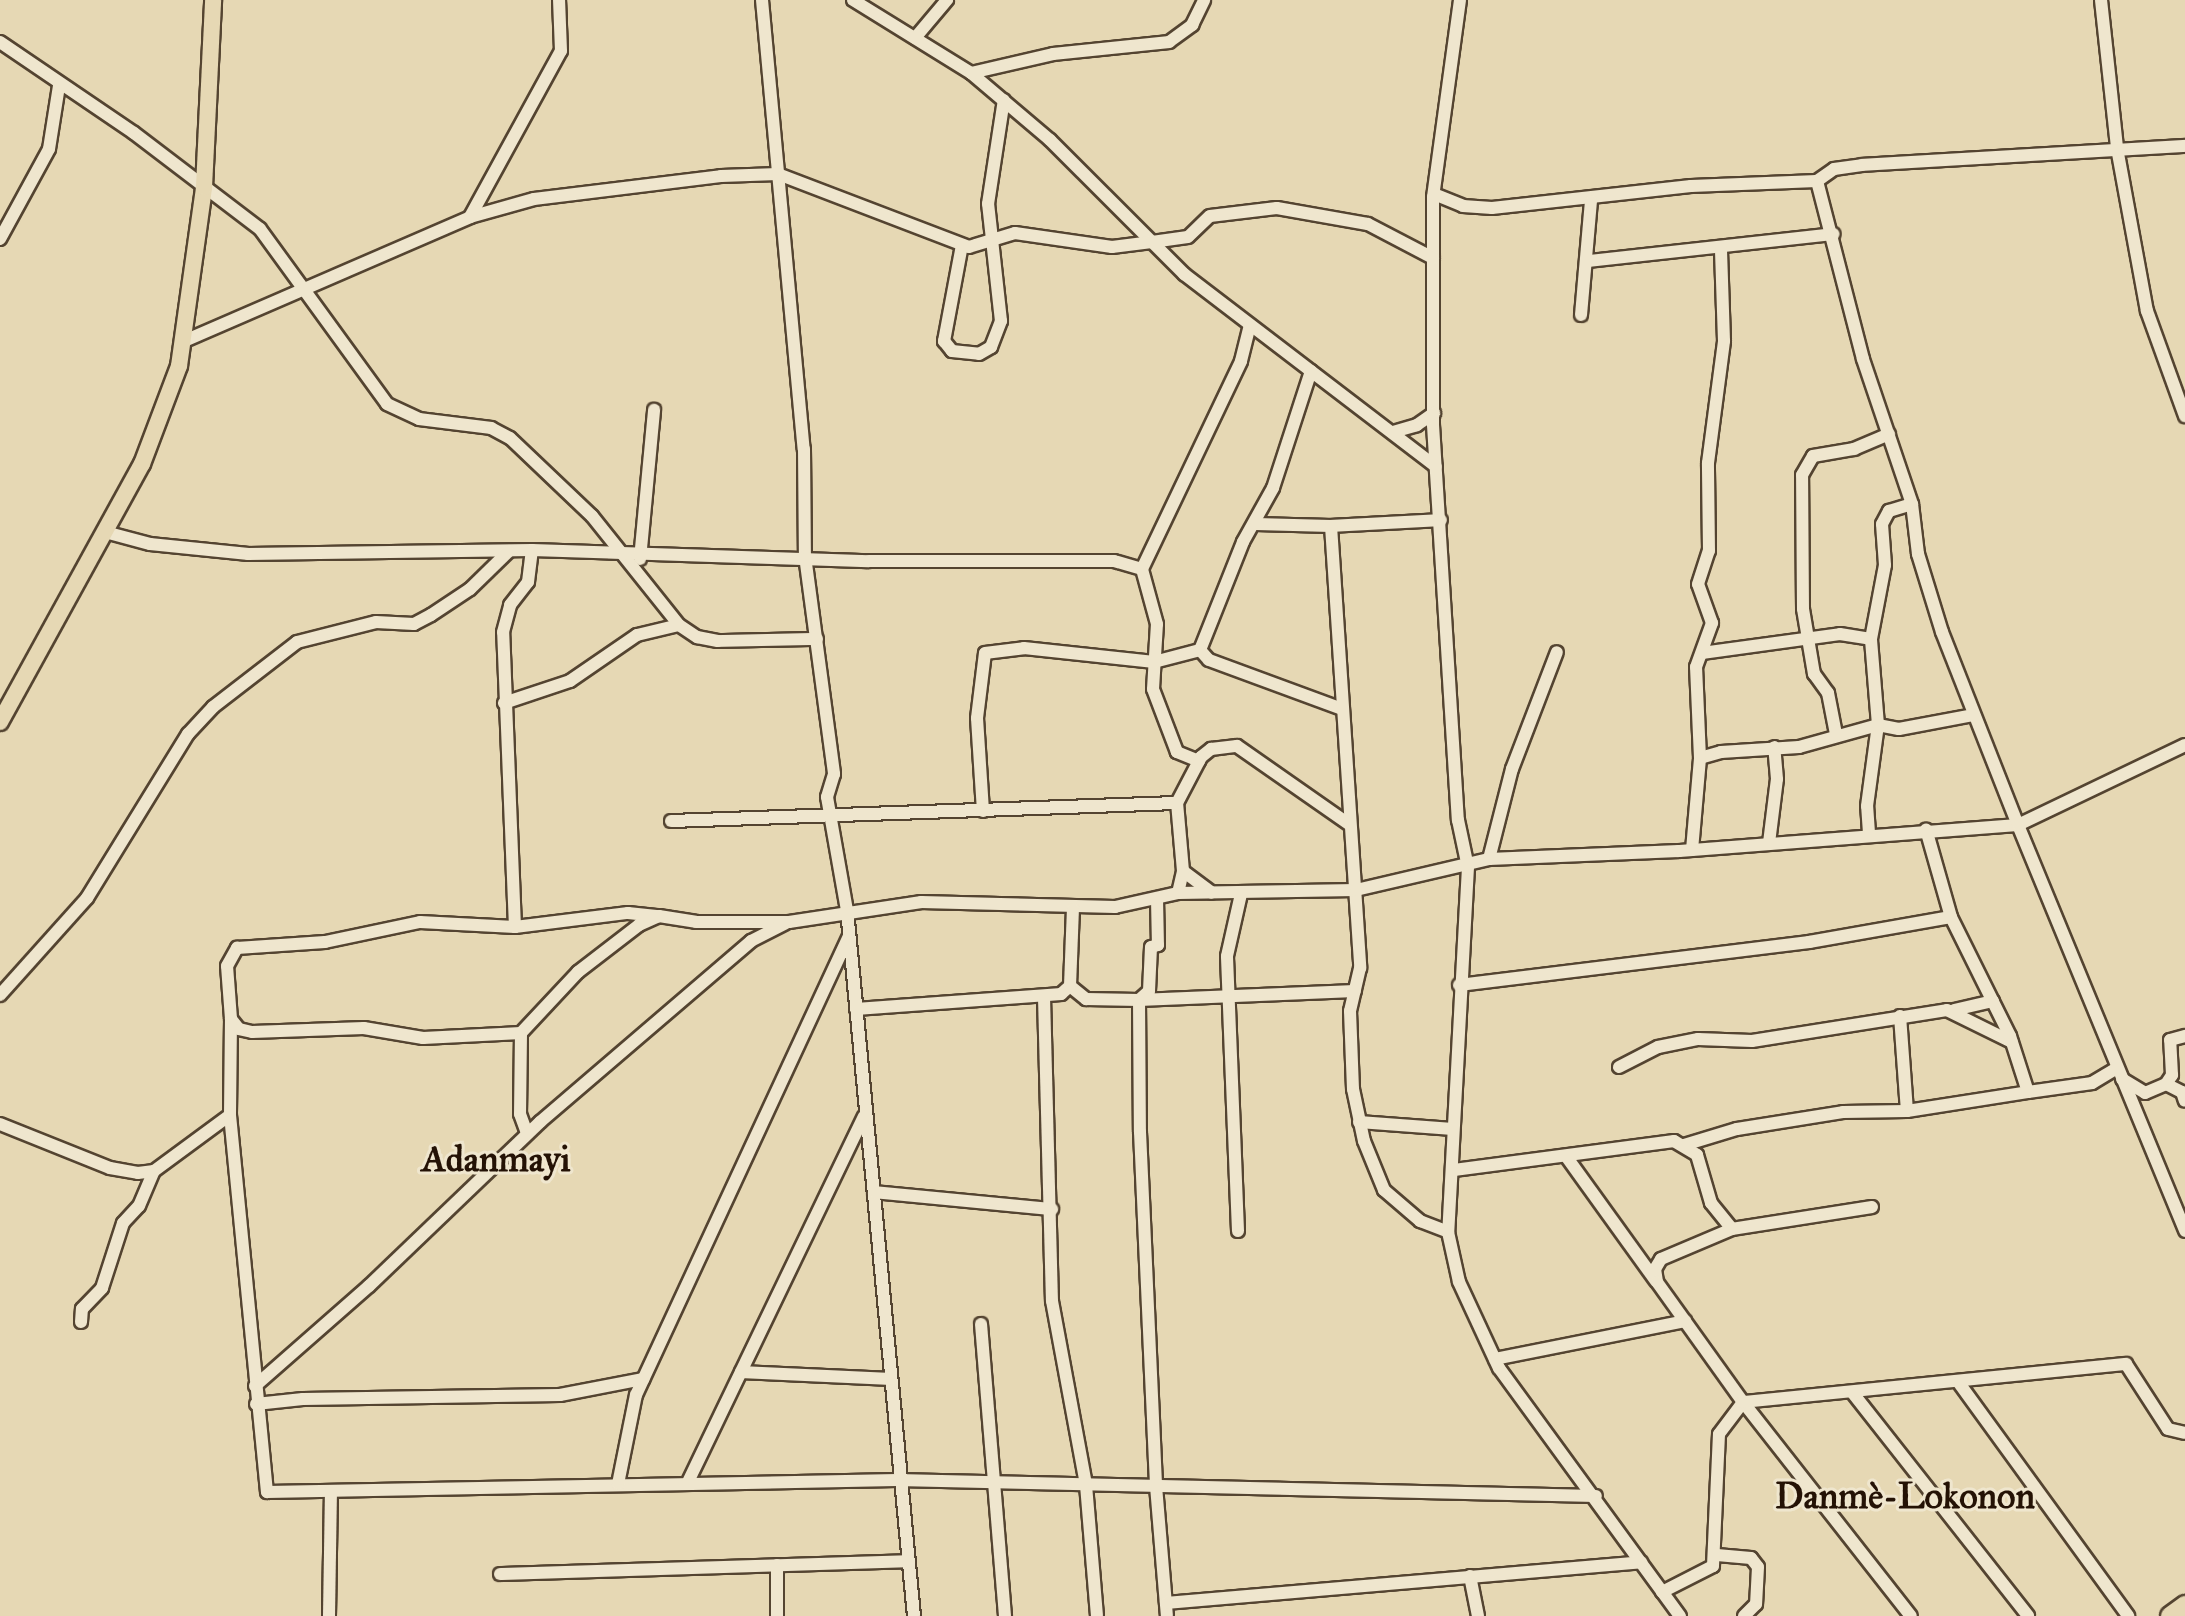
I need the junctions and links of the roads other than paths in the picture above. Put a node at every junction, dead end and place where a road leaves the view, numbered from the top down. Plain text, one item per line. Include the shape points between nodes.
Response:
1 (213, 0) edge
2 (559, 0) edge
3 (762, 0) edge
4 (853, 0) edge
5 (947, 0) edge
6 (1204, 0) edge
7 (1460, 0) edge
8 (2101, 0) edge
9 (915, 38) junction
10 (0, 42) edge
11 (971, 73) junction
12 (59, 86) junction
13 (1004, 100) junction
14 (2185, 146) edge
15 (2117, 148) junction
16 (778, 174) junction
17 (1817, 181) junction
18 (204, 187) junction
19 (1434, 194) junction
20 (1591, 201) junction
21 (470, 217) junction
22 (1834, 234) junction
23 (995, 238) junction
24 (0, 239) edge
25 (1152, 242) junction
26 (962, 245) junction
27 (1721, 249) junction
28 (1433, 258) junction
29 (1589, 261) junction
30 (307, 289) junction
31 (1581, 315) dead end
32 (1250, 326) junction
33 (184, 341) junction
34 (1311, 371) junction
35 (654, 410) dead end
36 (1434, 413) junction
37 (2185, 416) edge
38 (1393, 432) junction
39 (1889, 434) junction
40 (1436, 467) junction
41 (1912, 504) junction
42 (1441, 520) junction
43 (1256, 524) junction
44 (1331, 526) junction
45 (105, 532) junction
46 (532, 550) junction
47 (509, 551) junction
48 (618, 552) junction
49 (639, 554) junction
50 (805, 556) junction
51 (1142, 569) junction
52 (640, 575) junction
53 (679, 625) junction
54 (1807, 638) junction
55 (817, 639) junction
56 (1871, 639) junction
57 (1200, 650) junction
58 (1557, 652) dead end
59 (1702, 653) junction
60 (1154, 662) junction
61 (504, 703) junction
62 (1342, 709) junction
63 (1973, 715) junction
64 (0, 722) edge
65 (1878, 725) junction
66 (1836, 734) junction
67 (2185, 745) edge
68 (1774, 747) junction
69 (1700, 758) junction
70 (1199, 761) junction
71 (1177, 803) junction
72 (983, 811) junction
73 (832, 818) junction
74 (671, 821) dead end
75 (1349, 824) junction
76 (2018, 825) junction
77 (1926, 829) junction
78 (1869, 833) junction
79 (1769, 843) junction
80 (1692, 850) junction
81 (1489, 859) junction
82 (1468, 867) junction
83 (1183, 871) junction
84 (1356, 890) junction
85 (1178, 893) junction
86 (1212, 893) junction
87 (1241, 894) junction
88 (1157, 899) junction
89 (1073, 909) junction
90 (847, 910) junction
91 (659, 916) junction
92 (1951, 917) junction
93 (789, 922) junction
94 (515, 927) junction
95 (849, 935) junction
96 (1459, 985) junction
97 (1070, 986) junction
98 (1355, 991) junction
99 (1228, 993) junction
100 (0, 995) edge
101 (1044, 997) junction
102 (1139, 1000) junction
103 (1993, 1001) junction
104 (856, 1009) junction
105 (1954, 1010) junction
106 (1900, 1016) junction
107 (231, 1019) junction
108 (521, 1033) junction
109 (2185, 1036) edge
110 (2012, 1042) junction
111 (1619, 1067) dead end
112 (2120, 1074) junction
113 (2166, 1084) junction
114 (2028, 1092) junction
115 (2185, 1101) edge
116 (1907, 1111) junction
117 (230, 1115) junction
118 (865, 1115) junction
119 (1359, 1122) junction
120 (0, 1124) edge
121 (1453, 1129) junction
122 (527, 1133) junction
123 (1684, 1145) junction
124 (1566, 1156) junction
125 (1454, 1170) junction
126 (154, 1171) junction
127 (874, 1192) junction
128 (1872, 1207) dead end
129 (1052, 1209) junction
130 (1732, 1229) junction
131 (1238, 1231) dead end
132 (2185, 1231) edge
133 (1448, 1232) junction
134 (1657, 1282) junction
135 (1685, 1321) junction
136 (81, 1322) dead end
137 (981, 1324) dead end
138 (1495, 1359) junction
139 (741, 1372) junction
140 (643, 1379) junction
141 (891, 1379) junction
142 (1959, 1383) junction
143 (255, 1386) junction
144 (1852, 1392) junction
145 (1743, 1402) junction
146 (256, 1404) junction
147 (2185, 1433) edge
148 (897, 1480) junction
149 (994, 1483) junction
150 (618, 1484) junction
151 (687, 1484) junction
152 (1086, 1485) junction
153 (1156, 1486) junction
154 (331, 1491) junction
155 (1596, 1496) junction
156 (1717, 1555) junction
157 (908, 1561) junction
158 (1641, 1562) junction
159 (777, 1565) junction
160 (500, 1574) dead end
161 (1470, 1576) junction
162 (1662, 1592) junction
163 (2185, 1605) edge
164 (1166, 1610) edge
165 (329, 1616) edge
166 (777, 1616) edge
167 (914, 1616) edge
168 (1005, 1616) edge
169 (1097, 1616) edge
170 (1478, 1616) edge
171 (1680, 1616) edge
172 (1744, 1616) edge
173 (1911, 1616) edge
174 (2028, 1616) edge
175 (2128, 1616) edge
176 (2170, 1616) edge

1 - 18 main road
2 - 21 street via 561,51
3 - 16 street
4 - 9 street
5 - 9 street
6 - 11 street via 1192,25 1169,42 1053,54
7 - 19 street
8 - 15 street
9 - 11 street
10 - 12 street
11 - 13 street
12 - 18 street via 134,133
12 - 24 street via 49,149
13 - 23 street via 988,204
13 - 25 street
14 - 15 street
15 - 17 street via 1862,165 1834,169
15 - 37 street via 2147,311
16 - 21 street via 637,184 534,199
16 - 26 street
16 - 50 street via 804,449
17 - 20 street via 1691,186
17 - 22 street
18 - 30 street via 260,229
18 - 33 main road
19 - 20 street via 1463,206 1492,208 1559,197
19 - 28 street
20 - 29 street
21 - 30 street
22 - 27 street via 1782,236
22 - 39 street via 1863,359
23 - 25 street via 1039,233 1091,246
23 - 26 street
23 - 26 street via 1001,321 991,347 979,354 947,349 944,341
25 - 28 street via 1188,237 1210,216 1277,208 1368,224
25 - 32 street
27 - 29 street
27 - 59 street via 1724,341 1708,463 1709,551 1698,584 1712,623
28 - 36 street
29 - 31 street via 1579,291
30 - 33 street
30 - 48 street via 387,404 419,419 502,433 592,516
32 - 34 street
32 - 51 street via 1241,361
33 - 45 main road via 163,414
34 - 38 street
34 - 43 street
35 - 49 street
36 - 38 street
36 - 40 street
38 - 40 street
39 - 41 street
39 - 54 street via 1854,449 1813,456 1802,475 1801,579
40 - 42 street
41 - 56 street via 1889,511 1882,524 1885,565
41 - 63 street via 1918,554
42 - 44 street
42 - 82 street via 1458,820
43 - 44 street
43 - 57 street via 1243,542
44 - 62 street
45 - 47 street via 150,544 248,554
45 - 64 main road
46 - 47 street
46 - 48 street
46 - 61 street via 528,582 504,617
47 - 100 street via 470,589 414,624 376,622 297,642 213,707 188,734 87,898
48 - 49 street
48 - 52 street
49 - 50 street
49 - 52 street
50 - 51 street via 1114,561
50 - 55 street
51 - 60 street via 1157,624
52 - 53 street
53 - 55 street via 697,637 718,641
53 - 61 street via 637,635 570,681
54 - 56 street via 1840,634
54 - 59 street
54 - 66 street via 1814,674 1828,693
55 - 73 street via 831,734 834,774 827,797
56 - 65 street
57 - 60 street
57 - 62 street via 1209,660
58 - 81 street via 1512,769
59 - 69 street via 1696,667
60 - 70 street via 1153,689 1167,734 1177,752
60 - 72 street via 1024,648 985,653 977,718
61 - 94 street
62 - 75 street
63 - 65 street via 1899,729
63 - 76 street
65 - 66 street via 1866,732
65 - 78 street via 1867,806
66 - 68 street via 1799,747
67 - 76 street
68 - 69 street
68 - 79 street via 1777,779
69 - 80 street
70 - 71 street
70 - 75 street via 1211,749 1237,746
71 - 72 street
71 - 83 street
72 - 73 street
73 - 74 street
73 - 90 street
75 - 84 street
76 - 77 street
76 - 112 street
77 - 78 street
77 - 92 street
78 - 79 street
79 - 80 street
80 - 81 street
81 - 82 street
82 - 84 street
82 - 96 street
83 - 85 street
83 - 86 street
84 - 87 street
84 - 98 street via 1360,968
85 - 86 street
85 - 88 street
86 - 87 street
87 - 99 street via 1227,956
88 - 89 street
88 - 102 street via 1158,945 1151,947 1149,991
89 - 90 street via 921,902
89 - 97 street
90 - 93 street
90 - 95 street
91 - 93 street
91 - 94 street via 628,913
91 - 108 street via 578,972
92 - 96 street via 1809,942
92 - 103 street
93 - 122 street via 751,941
94 - 107 street via 420,922 325,942 237,948 227,966
95 - 104 street
95 - 140 street
96 - 121 street
97 - 101 street
97 - 102 street via 1086,999
98 - 99 street
98 - 119 street via 1348,1052
99 - 102 street
99 - 131 street
101 - 104 street
101 - 129 street
102 - 153 street
103 - 105 street
103 - 110 street
104 - 118 street
105 - 106 street
105 - 110 street via 1980,1029
106 - 111 street via 1752,1041 1698,1039 1658,1047
106 - 116 street
107 - 108 street via 239,1029 252,1032 364,1028 423,1038
107 - 117 street
108 - 122 street via 520,1114
109 - 113 street via 2170,1040 2172,1075
110 - 114 street
112 - 113 street via 2145,1093
112 - 114 street
112 - 132 street
113 - 115 street via 2182,1092
114 - 116 street
116 - 123 street via 1843,1112 1737,1129
117 - 126 street
117 - 143 street
118 - 127 street
118 - 139 street
119 - 121 street
119 - 133 street via 1384,1190 1420,1221
120 - 126 street via 110,1168
121 - 125 street
122 - 143 street via 369,1286
123 - 124 street via 1655,1139
123 - 130 street via 1697,1155 1711,1203
124 - 125 street
124 - 134 street
125 - 133 street
126 - 136 street via 139,1206 123,1223 102,1288 82,1309
127 - 129 street
127 - 141 street
128 - 130 street
129 - 152 street via 1052,1301
130 - 134 street via 1661,1259 1655,1269
133 - 138 street via 1459,1282
134 - 135 street
135 - 138 street
135 - 145 street
137 - 149 street
138 - 155 street
139 - 141 street
139 - 151 street
140 - 146 street via 560,1395
140 - 150 street
141 - 148 street
142 - 144 street
142 - 147 street via 2126,1364 2168,1429
142 - 175 street
143 - 146 street
144 - 145 street
144 - 174 street
145 - 156 street via 1719,1434 1713,1525
145 - 173 street
146 - 154 street via 268,1465 267,1492
148 - 149 street
148 - 151 street
148 - 157 street
149 - 152 street
149 - 168 street
150 - 151 street
150 - 154 street
152 - 153 street
152 - 169 street
153 - 155 street
153 - 164 street
154 - 165 street
155 - 158 street
156 - 162 street via 1713,1566
156 - 172 street via 1751,1558 1758,1567 1756,1604
157 - 159 street
157 - 167 street
158 - 161 street
158 - 162 street
159 - 160 street
159 - 166 street
161 - 164 street
161 - 170 street
162 - 171 street
163 - 176 highway

